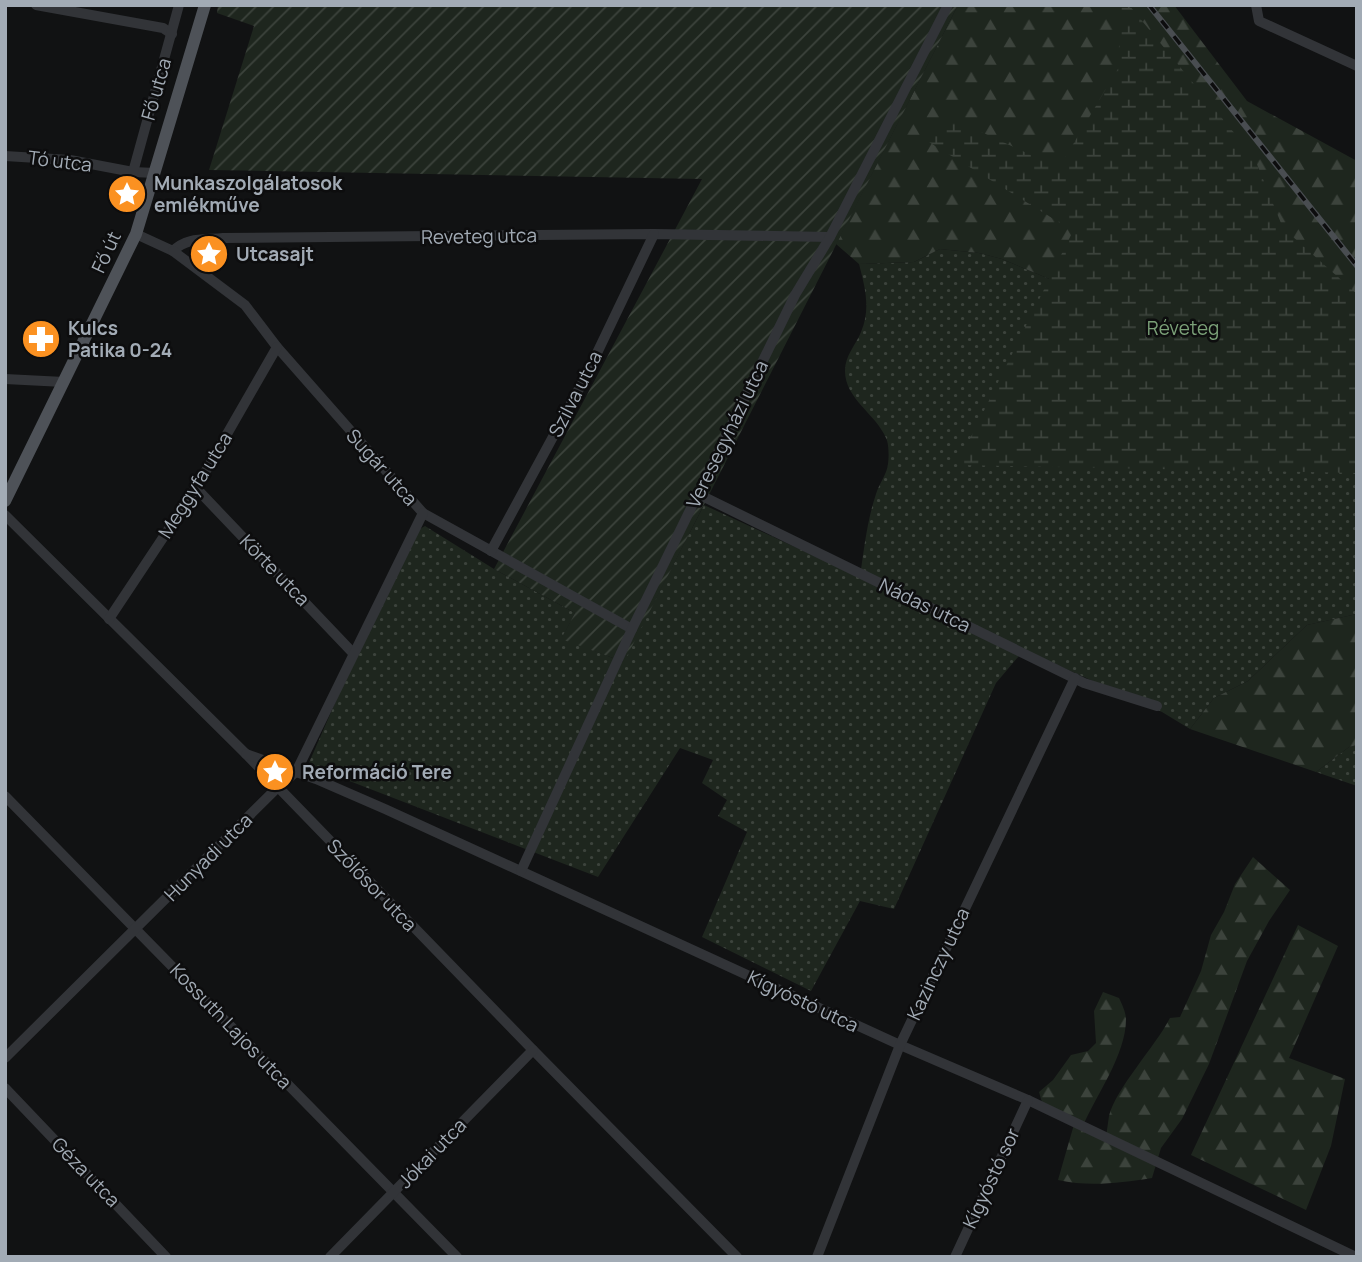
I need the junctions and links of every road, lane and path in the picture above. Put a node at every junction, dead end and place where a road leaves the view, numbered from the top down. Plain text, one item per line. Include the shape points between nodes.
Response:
1 (36, 5) edge
2 (179, 5) edge
3 (205, 5) edge
4 (948, 5) edge
5 (1256, 5) edge
6 (172, 34) junction
7 (1357, 66) edge
8 (5, 156) edge
9 (133, 172) junction
10 (155, 173) junction
11 (654, 233) junction
12 (136, 234) junction
13 (830, 237) junction
14 (173, 251) junction
15 (277, 347) junction
16 (5, 379) edge
17 (64, 382) junction
18 (196, 488) junction
19 (698, 494) junction
20 (5, 501) edge
21 (423, 513) junction
22 (5, 515) edge
23 (491, 551) junction
24 (109, 619) junction
25 (632, 629) junction
26 (353, 653) junction
27 (1074, 678) junction
28 (1157, 706) dead end
29 (246, 754) junction
30 (296, 772) junction
31 (278, 787) junction
32 (5, 796) edge
33 (521, 871) junction
34 (136, 929) junction
35 (900, 1045) junction
36 (533, 1050) junction
37 (5, 1058) edge
38 (5, 1088) edge
39 (1028, 1100) junction
40 (393, 1192) junction
41 (166, 1257) edge
42 (330, 1257) edge
43 (457, 1257) edge
44 (737, 1257) edge
45 (817, 1257) edge
46 (954, 1257) edge
47 (1356, 1257) edge

1 - 6 street via 163,28
2 - 6 street, Fő utca
3 - 10 main road, Fő út
4 - 13 street, Veresegyházi utca
5 - 7 street via 1259,21
6 - 9 street, Fő utca
8 - 9 street, Tó utca via 70,160
9 - 10 street, Tó utca
10 - 12 main road, Fő út
11 - 13 street, Reveteg utca
11 - 14 street, Reveteg utca via 191,240
11 - 23 street, Szilva utca via 586,376
12 - 14 street
12 - 17 main road, Fő út
13 - 19 street, Veresegyházi utca via 795,295
14 - 15 street, Sugár utca via 245,305
15 - 18 street, Meggyfa utca
15 - 21 street, Sugár utca
16 - 17 street
17 - 20 main road, Fő út
18 - 24 street, Meggyfa utca
18 - 26 street, Körte utca
19 - 25 street, Veresegyházi utca
19 - 27 street, Nádas utca
21 - 23 street, Sugár utca
21 - 26 street, Hunyadi utca
22 - 24 street, Szőlősor utca
23 - 25 street, Sugár utca
24 - 29 street, Szőlősor utca
25 - 33 street, Veresegyházi utca
26 - 30 street, Hunyadi utca
27 - 28 street, Nádas utca
27 - 35 street, Kazinczy utca
29 - 30 street, Kígyóstó utca
29 - 31 street, Szőlősor utca
30 - 31 street, Hunyadi utca
30 - 33 street, Kígyóstó utca
31 - 34 street, Hunyadi utca
31 - 36 street, Szőlősor utca
32 - 34 street, Kossuth Lajos utca
33 - 35 street, Kígyóstó utca
34 - 37 street, Hunyadi utca
34 - 40 street, Kossuth Lajos utca
35 - 39 street, Kígyóstó utca
35 - 45 street, Kazinczy utca
36 - 40 street, Jókai utca
36 - 44 street, Szőlősor utca
38 - 41 street, Géza utca
39 - 46 street, Kígyóstó sor
39 - 47 street, Kígyóstó utca
40 - 42 street, Jókai utca
40 - 43 street, Kossuth Lajos utca

